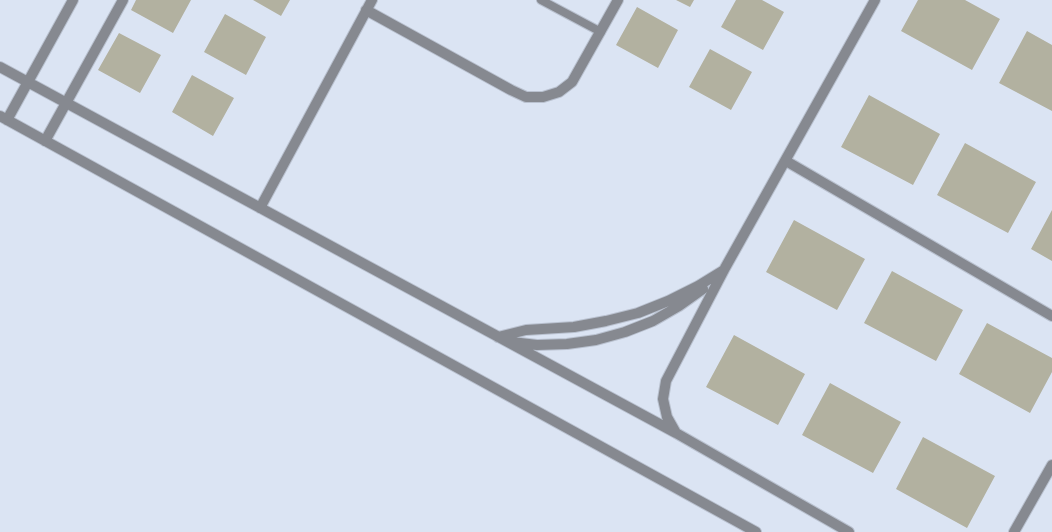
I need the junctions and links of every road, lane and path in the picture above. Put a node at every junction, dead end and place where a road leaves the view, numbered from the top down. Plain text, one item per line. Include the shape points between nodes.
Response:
1 (74, 0) edge
2 (123, 0) edge
3 (372, 0) edge
4 (541, 0) edge
5 (618, 0) edge
6 (876, 0) edge
7 (366, 10) junction
8 (601, 32) junction
9 (0, 67) edge
10 (28, 82) junction
11 (66, 102) junction
12 (4, 118) edge
13 (45, 141) junction
14 (786, 161) junction
15 (260, 208) junction
16 (725, 268) junction
17 (1052, 316) edge
18 (498, 337) junction
19 (507, 342) junction
20 (676, 433) junction
21 (1052, 465) edge
22 (756, 532) edge
23 (849, 532) edge
24 (1014, 532) edge

1 - 10 street
2 - 11 street
3 - 7 street
4 - 8 lane
5 - 8 street
6 - 14 street
7 - 8 street via 526,97 543,97 559,92 572,82
7 - 15 street
9 - 10 street
10 - 11 street
10 - 12 street
11 - 13 street
11 - 15 street
12 - 13 street
13 - 22 street
14 - 16 street
14 - 17 street
15 - 18 street
16 - 18 street via 698,286 638,313 606,322 526,330
16 - 19 street via 703,289 679,306 653,321 625,332 567,344
16 - 20 street via 666,382 663,399 667,417
18 - 19 street
19 - 20 street
20 - 23 street
21 - 24 street

